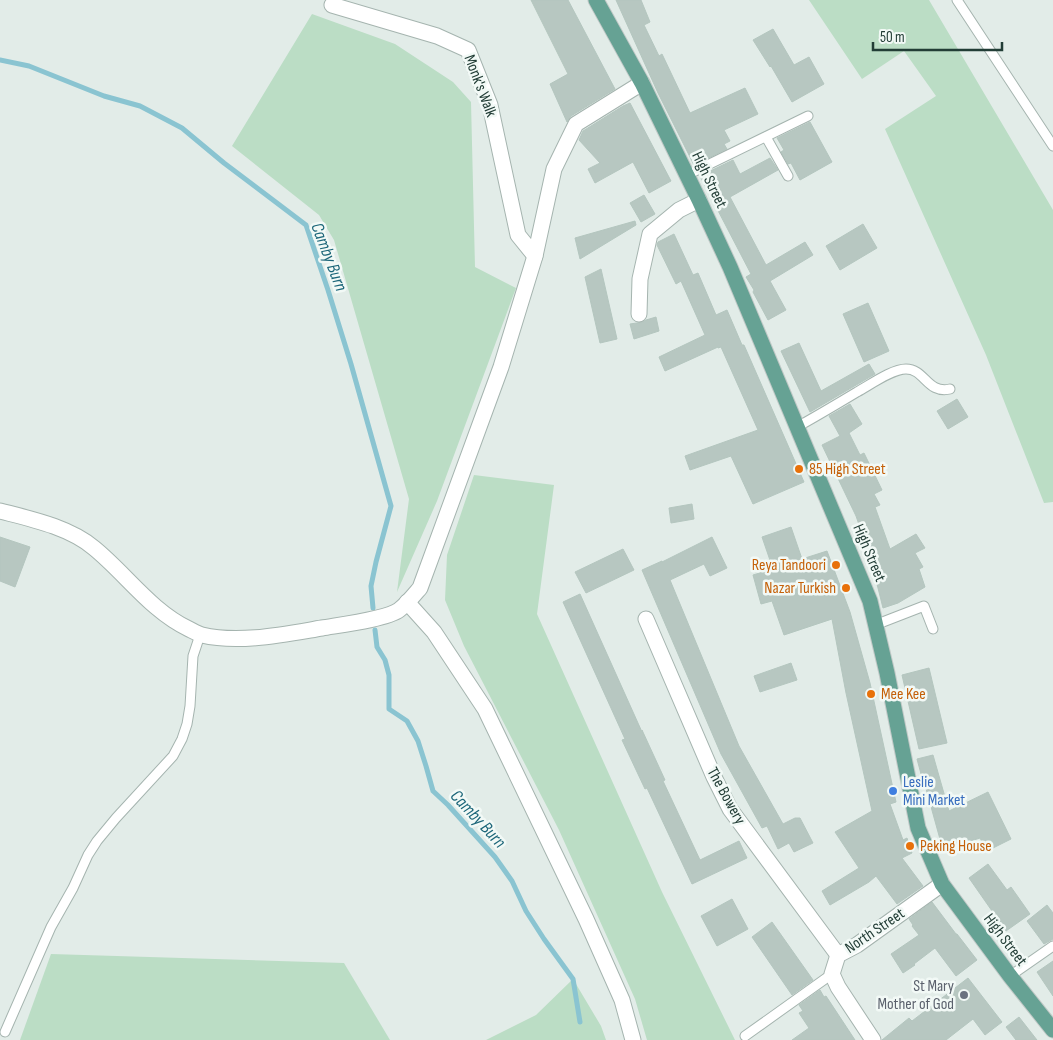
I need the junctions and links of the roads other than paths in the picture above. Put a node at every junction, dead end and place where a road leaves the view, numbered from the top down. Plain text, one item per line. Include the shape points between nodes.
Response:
1 (596, 0) edge
2 (956, 0) edge
3 (332, 4) dead end
4 (642, 83) junction
5 (808, 116) dead end
6 (766, 137) junction
7 (1053, 146) edge
8 (687, 175) junction
9 (788, 176) dead end
10 (699, 200) junction
11 (535, 256) junction
12 (638, 314) dead end
13 (950, 389) dead end
14 (797, 427) junction
15 (0, 511) edge
16 (407, 602) junction
17 (646, 619) dead end
18 (875, 625) junction
19 (933, 629) dead end
20 (200, 635) junction
21 (942, 884) junction
22 (1053, 946) edge
23 (838, 955) junction
24 (832, 974) junction
25 (1010, 976) junction
26 (1053, 1030) edge
27 (5, 1032) dead end
28 (745, 1036) dead end
29 (633, 1040) edge
30 (873, 1040) edge

1 - 4 main road, High Street
2 - 7 lane
3 - 11 street, Monk's Walk via 437,36 468,50 490,105 518,235
4 - 8 main road, High Street
4 - 11 street via 576,124 554,169
5 - 6 lane
6 - 8 lane
6 - 9 lane
8 - 10 main road, High Street
10 - 12 street via 679,210 650,234 640,279
10 - 14 main road, High Street
11 - 16 street via 484,416 420,588
13 - 14 lane via 939,390 913,370 900,370
14 - 18 main road, High Street via 870,600
15 - 20 street via 38,521 81,538 165,614
16 - 20 street via 390,615 313,629 241,638
16 - 29 street via 434,632 486,708 622,1000
17 - 23 street, The Bowery via 730,809
18 - 19 lane via 924,606
18 - 21 main road, High Street via 918,828
20 - 27 lane via 193,656 189,718 178,747 88,855 51,927
21 - 23 street, North Street
21 - 25 main road, High Street
22 - 25 lane
23 - 24 street, North Street
24 - 28 lane
24 - 30 street
25 - 26 main road, High Street

